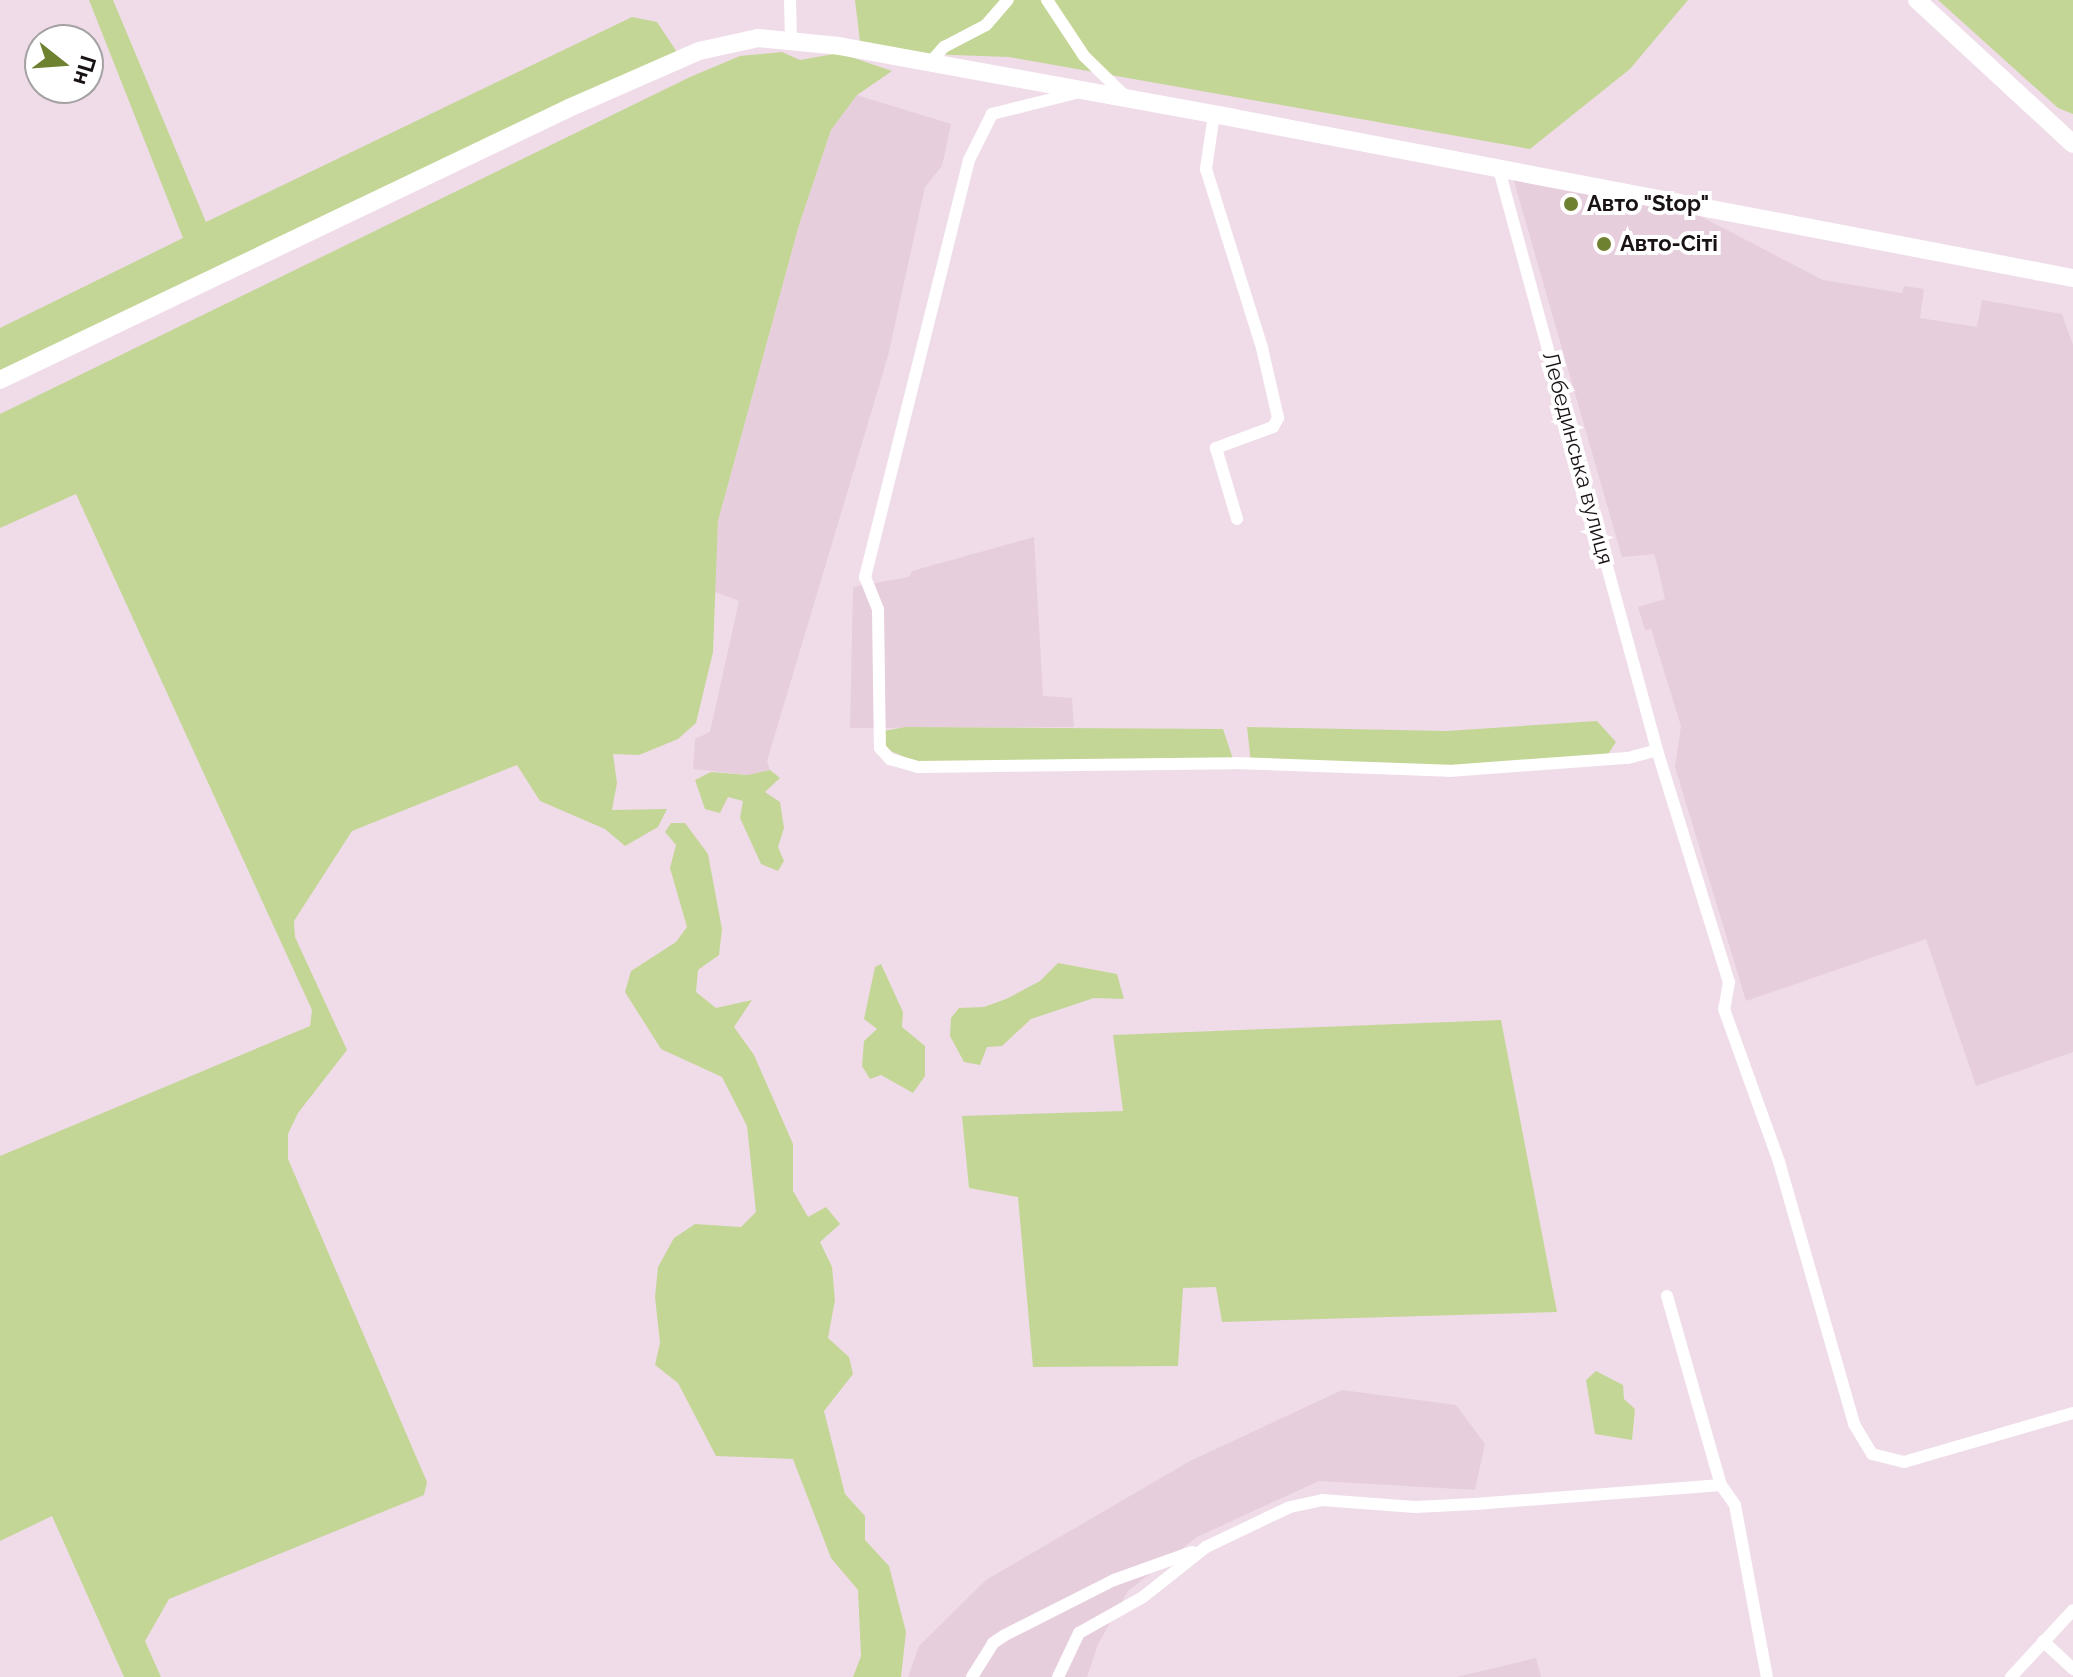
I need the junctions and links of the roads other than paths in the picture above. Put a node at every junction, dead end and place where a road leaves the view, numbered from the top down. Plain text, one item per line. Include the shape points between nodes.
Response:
1 (790, 0) edge
2 (1008, 0) edge
3 (1047, 0) edge
4 (1917, 0) edge
5 (791, 40) junction
6 (929, 64) junction
7 (1084, 92) junction
8 (1129, 101) junction
9 (1214, 114) junction
10 (2073, 144) edge
11 (1498, 166) junction
12 (2073, 278) edge
13 (0, 380) edge
14 (1237, 519) dead end
15 (1657, 750) junction
16 (1667, 1296) dead end
17 (2073, 1413) edge
18 (1721, 1485) junction
19 (1206, 1547) junction
20 (2073, 1610) edge
21 (2043, 1641) junction
22 (2073, 1669) edge
23 (972, 1677) edge
24 (1058, 1677) edge
25 (1767, 1677) edge
26 (2011, 1677) edge

1 - 5 street
2 - 6 street via 986,25 944,47
3 - 8 street via 1084,56
4 - 10 street
5 - 6 street
5 - 13 street via 743,40 681,58
6 - 7 street
7 - 8 street
7 - 15 street via 992,114 969,160 865,577 878,610 880,748 890,759 918,767 1243,763 1449,771 1628,758
8 - 9 street
9 - 11 street
9 - 14 street via 1206,169 1262,348 1278,418 1273,427 1216,448
11 - 12 street
11 - 15 street, Лебединська вулиця
15 - 17 street, Лебединська вулиця via 1729,982 1724,1009 1779,1162 1864,1442 1881,1460 1904,1462
16 - 18 street
18 - 19 street via 1415,1507 1322,1500 1290,1507
18 - 25 street via 1735,1505
19 - 23 street via 1114,1580 1005,1635 993,1643
19 - 24 street via 1143,1597 1079,1633
20 - 21 street
21 - 22 street
21 - 26 street

